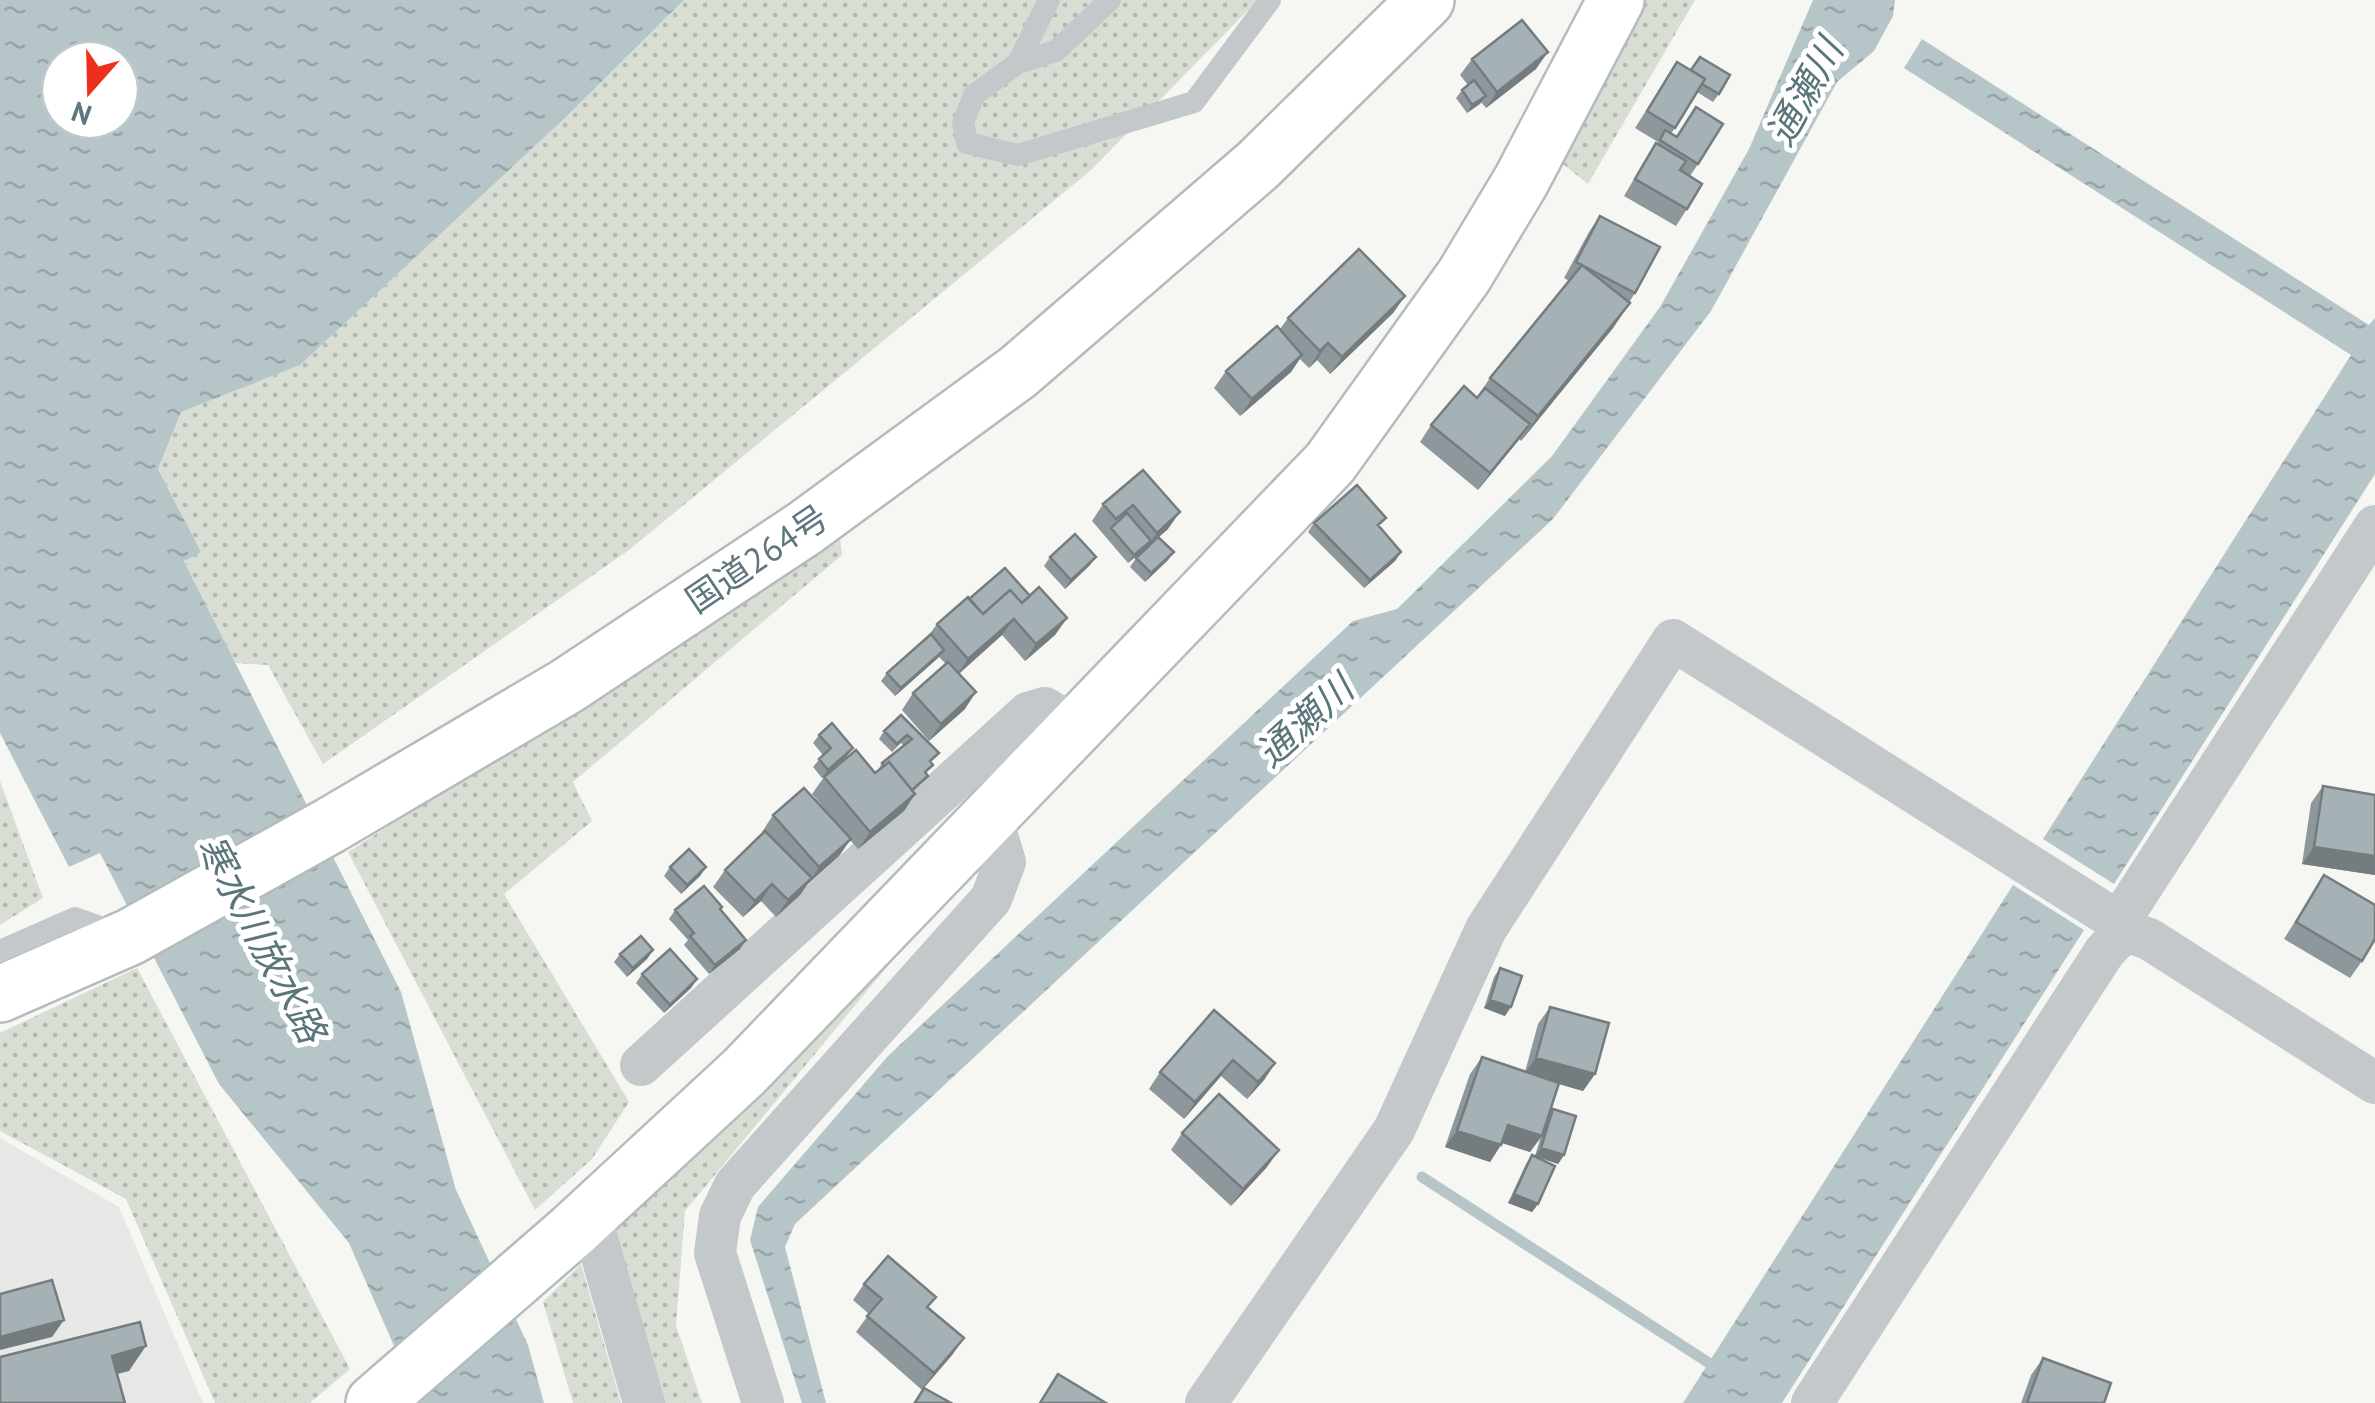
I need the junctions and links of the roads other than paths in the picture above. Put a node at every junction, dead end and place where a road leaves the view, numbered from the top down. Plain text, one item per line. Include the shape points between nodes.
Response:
1 (1049, 0) edge
2 (1110, 0) edge
3 (1270, 0) edge
4 (1426, 0) edge
5 (1616, 0) edge
6 (1018, 63) junction
7 (2375, 526) edge
8 (1074, 726) junction
9 (990, 813) junction
10 (2125, 931) junction
11 (130, 937) junction
12 (0, 951) edge
13 (0, 994) edge
14 (641, 1065) dead end
15 (2375, 1083) edge
16 (581, 1223) junction
17 (374, 1403) edge
18 (644, 1403) edge
19 (763, 1403) edge
20 (1206, 1403) edge
21 (1812, 1403) edge

1 - 6 lane
2 - 6 lane via 1056,51
3 - 6 lane via 1194,102 1018,154 967,143 962,123 974,95
4 - 11 main road, 国道264号 via 1258,165 1018,372 806,528 567,686
5 - 8 main road via 1464,276 1330,463
7 - 10 street via 2128,908
8 - 9 main road
8 - 14 street via 1045,708 1028,713
9 - 16 main road via 744,1072
9 - 19 street via 1005,862 991,899 735,1185 720,1216 715,1253
10 - 15 street via 2149,939
10 - 20 street via 2111,916 1672,640 1486,928 1394,1130
10 - 21 street via 2104,950
11 - 12 lane via 76,918
11 - 13 main road, 国道264号
16 - 17 main road
16 - 18 street

